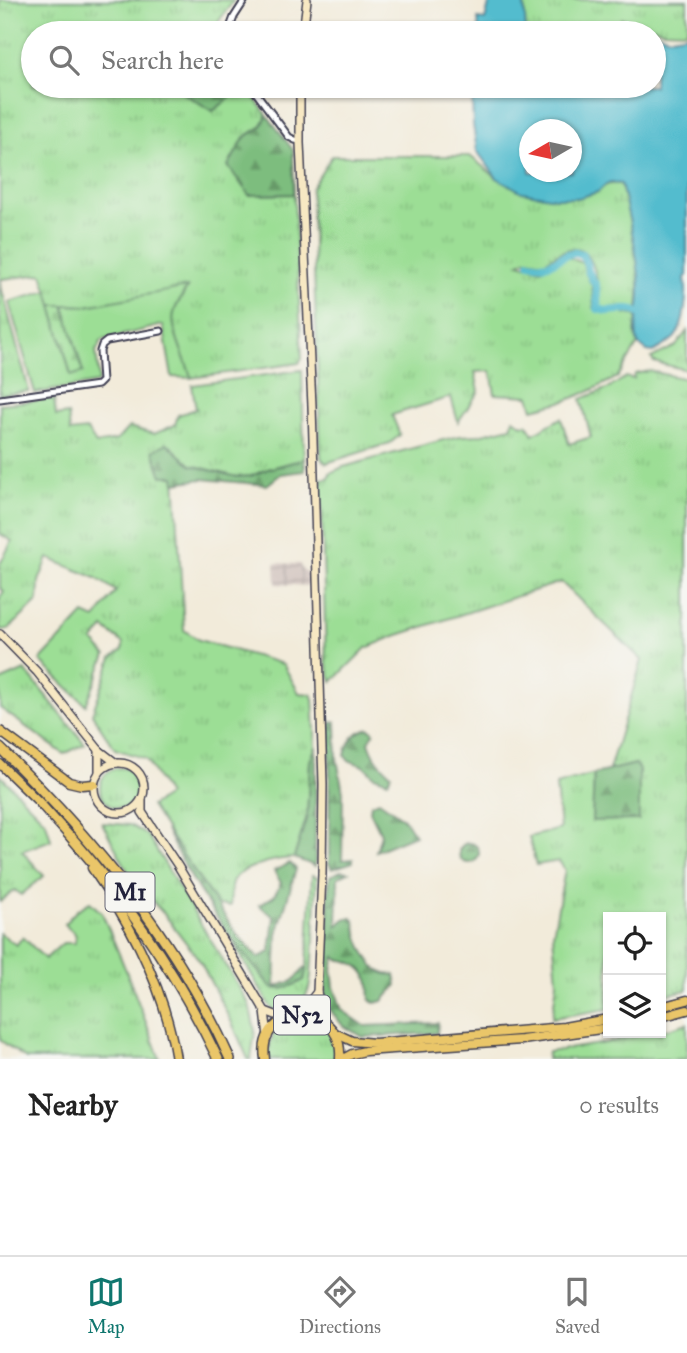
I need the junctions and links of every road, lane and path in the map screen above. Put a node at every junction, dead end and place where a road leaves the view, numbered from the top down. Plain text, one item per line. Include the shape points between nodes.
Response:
1 (245, 0) edge
2 (307, 0) edge
3 (232, 21) edge
4 (304, 21) edge
5 (260, 98) edge
6 (300, 98) edge
7 (300, 141) junction
8 (161, 331) dead end
9 (0, 400) edge
10 (0, 634) edge
11 (0, 731) edge
12 (0, 748) edge
13 (99, 750) junction
14 (116, 763) junction
15 (0, 764) edge
16 (99, 773) junction
17 (94, 784) junction
18 (142, 798) junction
19 (130, 810) junction
20 (142, 811) junction
21 (71, 837) junction
22 (317, 992) junction
23 (687, 1000) edge
24 (666, 1006) edge
25 (687, 1010) edge
26 (265, 1011) junction
27 (299, 1015) junction
28 (666, 1016) edge
29 (286, 1019) junction
30 (323, 1020) junction
31 (603, 1020) edge
32 (603, 1029) edge
33 (335, 1033) junction
34 (268, 1037) junction
35 (176, 1059) edge
36 (218, 1059) edge
37 (230, 1059) edge
38 (265, 1059) edge
39 (342, 1059) edge

1 - 3 street
2 - 4 main road
5 - 7 street via 286,134
6 - 7 main road
7 - 22 main road via 323,784
8 - 9 street via 102,345 98,385
10 - 13 main road
11 - 17 main road via 69,782
12 - 37 highway, M1 via 79,828 138,903 192,985
13 - 14 main road
13 - 16 main road
14 - 16 main road
14 - 18 main road via 125,763 139,773
15 - 21 main road
16 - 17 main road
17 - 19 main road via 96,799 107,810
18 - 19 main road
18 - 20 main road
19 - 20 main road
20 - 26 main road
21 - 35 main road via 122,913 144,957
21 - 36 highway, M1 via 155,947
22 - 27 main road
22 - 30 main road
23 - 24 main road
25 - 28 main road
26 - 29 main road
26 - 34 main road
27 - 29 main road, N52
27 - 30 main road, N52
29 - 34 main road, N52
30 - 33 main road, N52
31 - 33 main road, N52 via 375,1043 352,1041
32 - 39 main road, N52 via 523,1040 365,1051
33 - 39 main road, N52
34 - 38 main road, N52

